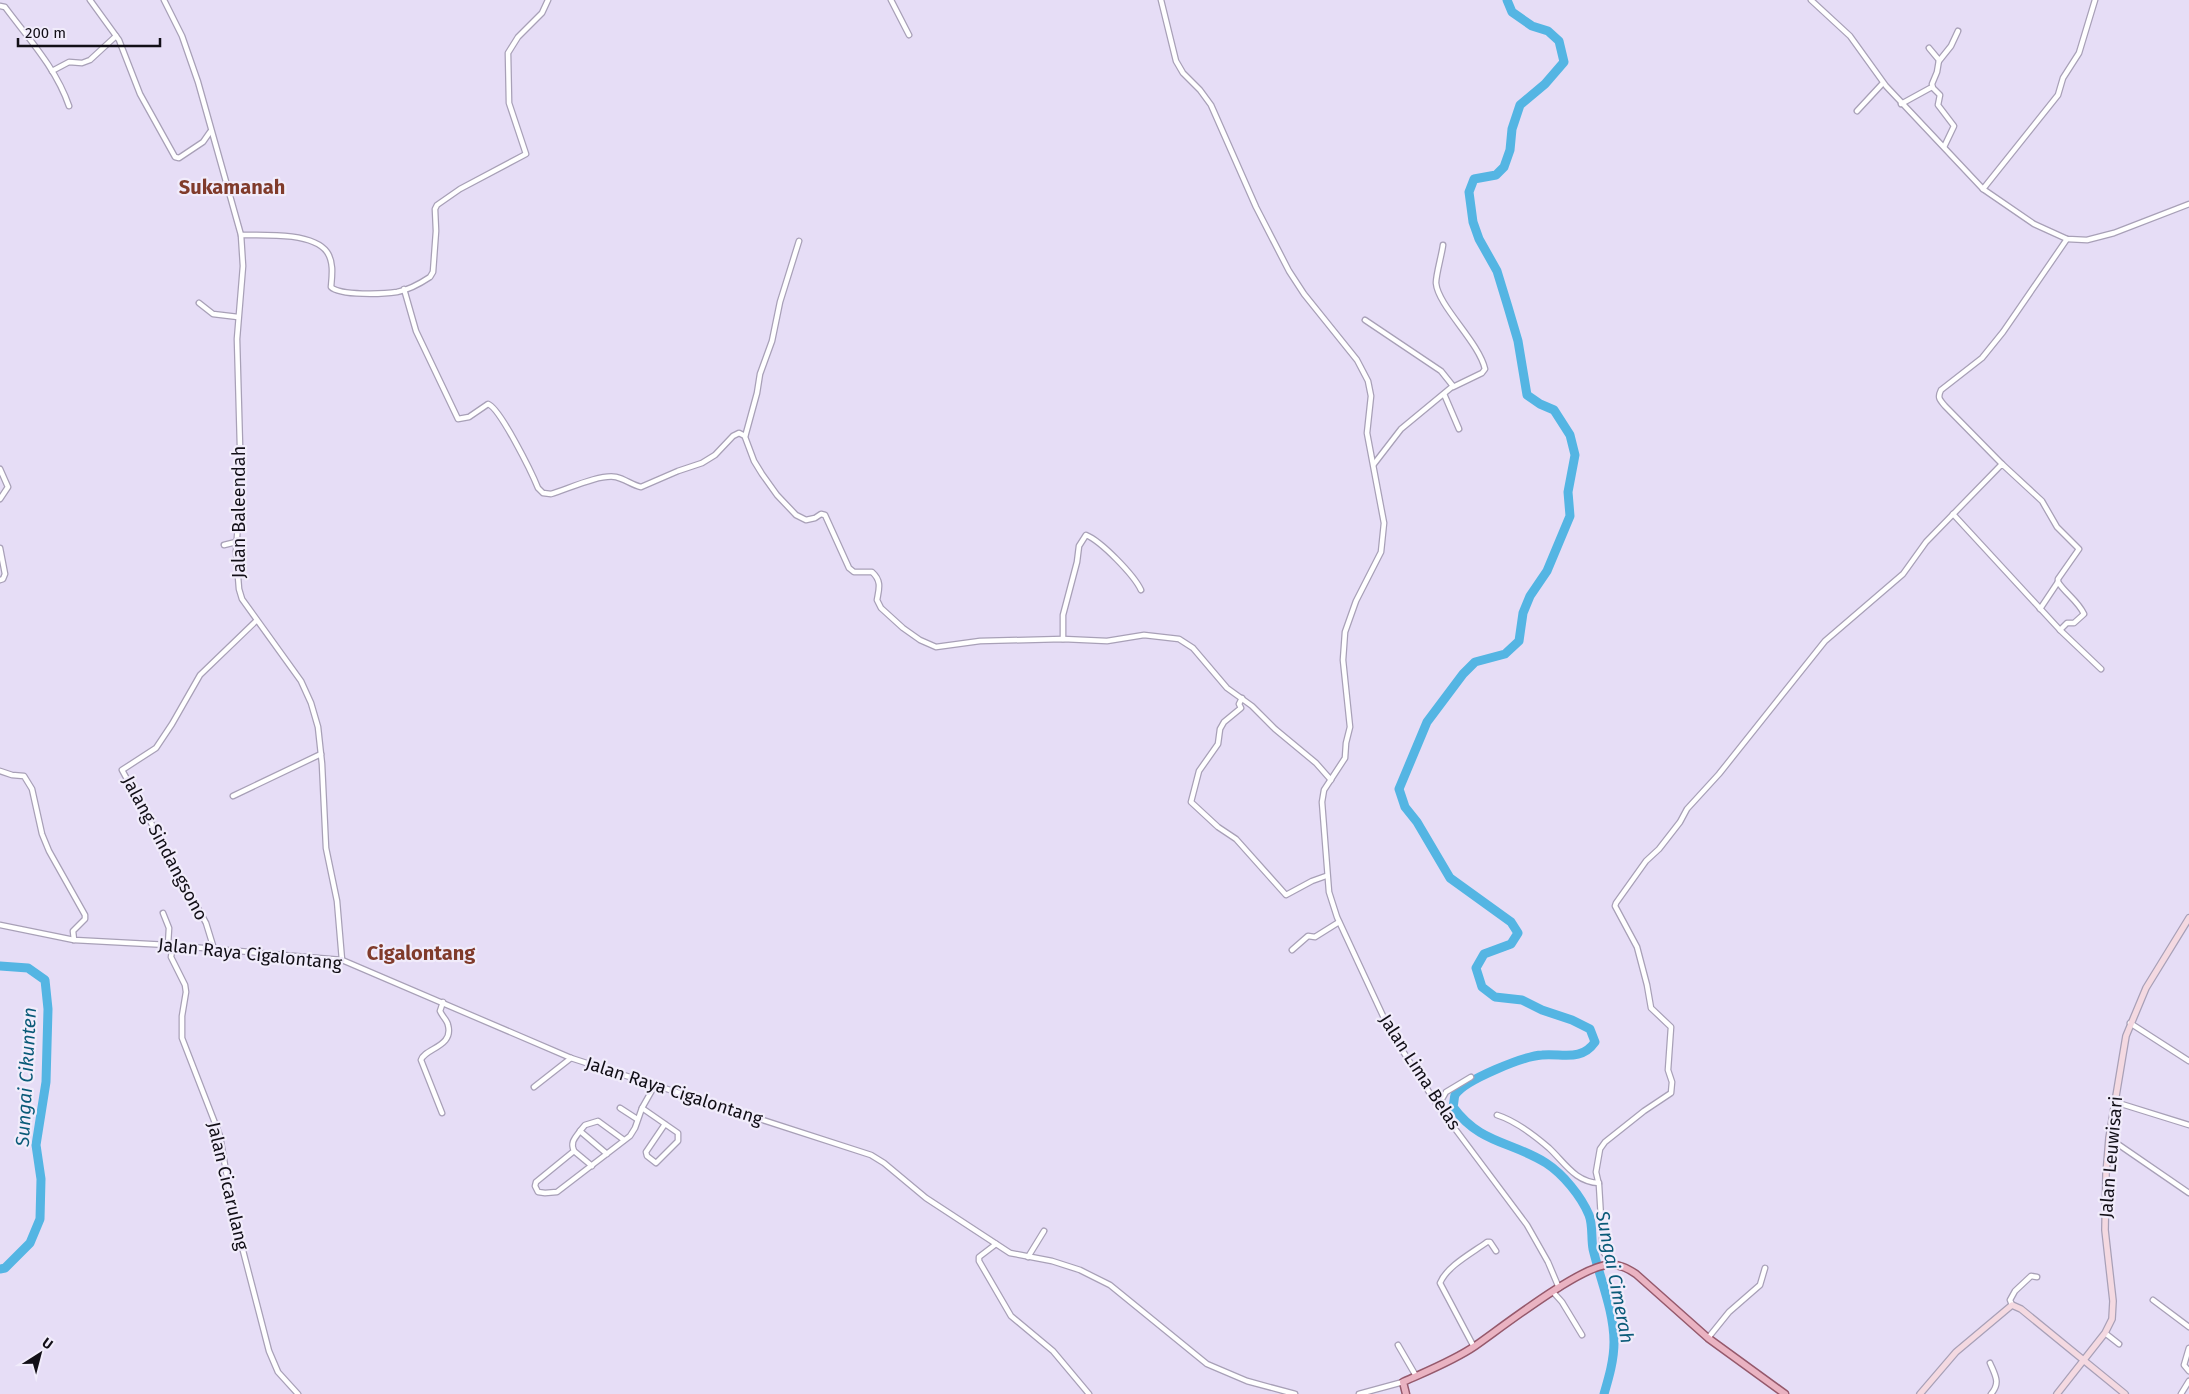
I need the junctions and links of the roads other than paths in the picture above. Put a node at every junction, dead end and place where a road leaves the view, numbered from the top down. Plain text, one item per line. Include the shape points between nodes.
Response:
1 (90, 0) edge
2 (164, 0) edge
3 (548, 0) edge
4 (891, 0) edge
5 (1161, 0) edge
6 (1811, 0) edge
7 (2095, 0) edge
8 (0, 6) edge
9 (1958, 31) dead end
10 (910, 35) dead end
11 (116, 36) junction
12 (1929, 48) dead end
13 (1939, 61) junction
14 (52, 71) junction
15 (1883, 83) junction
16 (1932, 87) junction
17 (1901, 104) junction
18 (69, 106) dead end
19 (1857, 111) dead end
20 (210, 132) junction
21 (1944, 148) junction
22 (1983, 189) junction
23 (2189, 204) edge
24 (240, 235) junction
25 (2067, 239) junction
26 (799, 241) dead end
27 (1443, 245) dead end
28 (404, 290) junction
29 (199, 303) dead end
30 (238, 317) junction
31 (1365, 320) dead end
32 (1452, 388) junction
33 (1444, 394) junction
34 (1459, 429) dead end
35 (745, 436) junction
36 (1374, 464) junction
37 (2002, 464) junction
38 (0, 469) edge
39 (0, 499) edge
40 (1953, 514) junction
41 (236, 542) junction
42 (224, 545) dead end
43 (0, 548) edge
44 (0, 580) edge
45 (2058, 582) junction
46 (1141, 590) dead end
47 (2040, 609) junction
48 (256, 620) junction
49 (2060, 630) junction
50 (1063, 639) junction
51 (2101, 670) dead end
52 (1242, 698) junction
53 (321, 754) junction
54 (0, 771) edge
55 (1331, 780) junction
56 (234, 796) dead end
57 (1326, 876) junction
58 (162, 913) dead end
59 (2189, 918) edge
60 (1339, 922) junction
61 (0, 925) edge
62 (74, 940) junction
63 (170, 945) junction
64 (214, 949) junction
65 (1292, 950) dead end
66 (342, 960) junction
67 (443, 1002) junction
68 (2130, 1023) junction
69 (571, 1058) junction
70 (2189, 1061) edge
71 (1471, 1077) dead end
72 (655, 1085) junction
73 (534, 1087) dead end
74 (2115, 1102) junction
75 (1438, 1106) junction
76 (620, 1108) dead end
77 (642, 1108) junction
78 (442, 1113) dead end
79 (1496, 1115) dead end
80 (637, 1119) junction
81 (665, 1124) junction
82 (2189, 1124) edge
83 (580, 1131) junction
84 (2109, 1138) junction
85 (624, 1140) junction
86 (574, 1151) junction
87 (607, 1154) junction
88 (592, 1166) junction
89 (1599, 1183) junction
90 (2189, 1193) edge
91 (1044, 1231) dead end
92 (996, 1244) junction
93 (1496, 1251) dead end
94 (1027, 1257) junction
95 (1609, 1265) junction
96 (1765, 1268) dead end
97 (2037, 1277) dead end
98 (1556, 1290) junction
99 (2153, 1300) dead end
100 (2012, 1305) junction
101 (2189, 1327) edge
102 (2104, 1333) junction
103 (1582, 1335) dead end
104 (1708, 1338) junction
105 (2119, 1344) dead end
106 (1398, 1346) dead end
107 (1474, 1347) junction
108 (2189, 1348) edge
109 (2083, 1360) junction
110 (1990, 1363) dead end
111 (2189, 1370) edge
112 (1416, 1376) junction
113 (2189, 1381) edge
114 (1403, 1382) junction
115 (298, 1394) edge
116 (1089, 1394) edge
117 (1296, 1394) edge
118 (1359, 1394) edge
119 (1406, 1394) edge
120 (1785, 1394) edge
121 (1920, 1394) edge
122 (1992, 1394) edge
123 (2057, 1394) edge
124 (2125, 1394) edge
125 (2181, 1394) edge

1 - 11 street
2 - 20 street, Jalan Baleendah via 182,36
3 - 28 street via 542,13 518,37 508,54 508,103 526,154 441,201 435,209 433,272 424,281
4 - 10 street
5 - 36 street, Jalan Lima Belas via 1176,61 1211,104 1256,207 1289,271 1358,360 1368,381 1371,396 1367,433
6 - 15 street via 1853,40
7 - 22 street via 2079,53 2063,78 2058,95
8 - 14 street via 5,7
9 - 13 street
11 - 14 street via 95,56 82,63 69,62
11 - 20 street via 140,94 174,157 179,158 203,142
12 - 13 street
13 - 16 street
14 - 18 street
15 - 17 street
15 - 19 street
16 - 17 street
16 - 21 street via 1940,96 1938,106 1954,126
17 - 21 street
20 - 24 street, Jalan Baleendah
21 - 22 street
22 - 25 street via 2034,224
23 - 25 street via 2114,233 2087,240
24 - 28 street via 284,234 317,243 330,257 332,289 349,294
24 - 30 street, Jalan Baleendah via 243,266
25 - 37 street via 1982,358 1939,395 1939,400
26 - 35 street
27 - 32 street via 1436,285 1438,292 1480,356 1485,369
28 - 35 street via 416,331 458,419 469,417 491,404 508,428 541,491 551,494 596,479 614,477 641,487 702,464 733,436 739,433
29 - 30 street via 213,314
30 - 41 street, Jalan Baleendah via 241,483
31 - 32 street via 1441,371 1453,383
32 - 33 street
33 - 34 street
33 - 36 street via 1401,429
35 - 50 street via 754,461 777,495 796,515 806,520 821,514 828,518 849,568 854,572 876,575 879,605 920,640 936,647 974,641
36 - 55 street, Jalan Lima Belas via 1384,523 1381,552 1356,601 1346,632 1343,660 1350,727 1345,758
37 - 40 street
37 - 45 street via 2042,501 2057,526 2079,549
38 - 39 street via 8,487
40 - 47 street
40 - 89 street via 1926,542 1903,574 1825,642 1687,809 1616,904 1637,947 1650,1008 1671,1027 1668,1070 1672,1087 1664,1099 1603,1144 1597,1168
41 - 42 street
41 - 48 street, Jalan Baleendah via 239,588 242,599
43 - 44 street via 5,574
45 - 47 street
45 - 49 street via 2080,605 2084,614 2074,624 2067,623
46 - 50 street via 1122,564 1086,535 1079,546 1063,615
47 - 49 street
48 - 53 street, Jalan Baleendah via 301,682 311,702
48 - 64 street, Jalang Sindangsono via 200,675 156,748 122,770 206,923
49 - 51 street
50 - 52 street via 1107,641 1144,635 1179,639 1210,666 1225,686
52 - 55 street via 1311,758
52 - 57 street via 1240,708 1220,728 1218,744 1199,771 1191,802 1236,839 1286,895
53 - 56 street
53 - 66 street, Jalan Baleendah via 326,848 334,885
54 - 62 street via 24,776 32,789 46,843 85,915 73,931
55 - 57 street, Jalan Lima Belas via 1324,790 1322,802
57 - 60 street, Jalan Lima Belas
58 - 63 street, Jalan Cicarulang via 169,928
59 - 68 main road, Jalan Leuwisari via 2155,971
60 - 65 street via 1316,936 1306,937
60 - 75 street, Jalan Lima Belas via 1390,1031
61 - 62 street, Jalan Raya Cigalontang
62 - 63 street, Jalan Raya Cigalontang
63 - 64 street, Jalan Raya Cigalontang
63 - 115 street, Jalan Cicarulang via 171,957 186,992 182,1038 220,1136 233,1212 269,1351 278,1372
64 - 66 street, Jalan Raya Cigalontang
66 - 67 street, Jalan Raya Cigalontang
67 - 69 street, Jalan Raya Cigalontang
67 - 78 street via 440,1011 448,1024 447,1035 442,1044 422,1056 421,1060
68 - 70 street
68 - 74 main road, Jalan Leuwisari
69 - 72 street, Jalan Raya Cigalontang
69 - 73 street
71 - 75 street via 1446,1092
72 - 77 street
72 - 92 street, Jalan Raya Cigalontang via 871,1155 926,1198
74 - 82 street
74 - 84 main road, Jalan Leuwisari
75 - 98 street, Jalan Lima Belas via 1527,1225 1548,1262
76 - 80 street
77 - 80 street
77 - 81 street
79 - 89 street via 1510,1120 1540,1140 1576,1175 1587,1182
80 - 85 street via 633,1132
81 - 81 street via 678,1133 679,1138 656,1163 646,1152
83 - 85 street via 585,1125 598,1120
83 - 86 street via 572,1145
83 - 87 street
84 - 90 street
84 - 102 main road, Jalan Leuwisari via 2104,1230 2114,1309
85 - 87 street
86 - 88 street
86 - 88 street via 536,1182 538,1192 557,1192
87 - 88 street
89 - 95 street via 1603,1252
91 - 94 street
92 - 94 street, Jalan Raya Cigalontang via 1018,1256
92 - 116 street via 982,1254 979,1261 1004,1306 1015,1320 1053,1351
93 - 107 street via 1490,1242 1486,1242 1442,1276 1440,1283
94 - 117 street, Jalan Raya Cigalontang via 1088,1273 1122,1294 1207,1364 1247,1381
95 - 98 main road via 1590,1269
95 - 104 main road via 1627,1268 1645,1280
96 - 104 street via 1760,1285 1743,1297
97 - 100 street via 2031,1276 2015,1291 2010,1300
98 - 103 street, Jalan Lima Belas
98 - 107 main road
99 - 101 street
100 - 109 main road
100 - 121 main road via 1956,1352
102 - 105 street
102 - 109 main road, Jalan Leuwisari
104 - 120 main road
106 - 112 street
107 - 112 main road
108 - 111 street via 2184,1365
109 - 123 main road, Jalan Leuwisari
109 - 124 main road
110 - 122 street via 1997,1380 1997,1388
112 - 114 main road
113 - 125 street
114 - 118 street
114 - 119 main road

